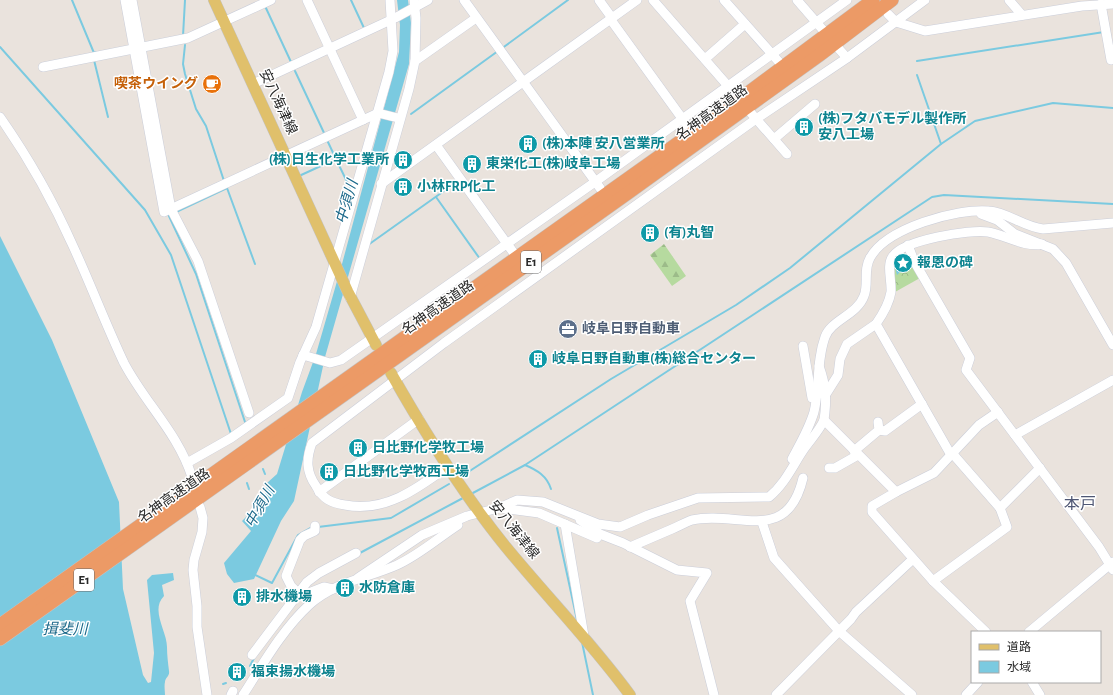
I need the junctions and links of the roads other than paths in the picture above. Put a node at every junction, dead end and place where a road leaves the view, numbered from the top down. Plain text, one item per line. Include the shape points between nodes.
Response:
1 (125, 0) edge
2 (132, 0) edge
3 (214, 0) edge
4 (270, 0) edge
5 (307, 0) edge
6 (390, 0) edge
7 (428, 0) edge
8 (464, 0) edge
9 (599, 0) edge
10 (637, 0) edge
11 (653, 0) edge
12 (724, 0) edge
13 (797, 0) edge
14 (847, 0) edge
15 (873, 0) edge
16 (892, 0) edge
17 (898, 0) edge
18 (924, 0) edge
19 (1009, 0) edge
20 (1107, 3) edge
21 (414, 5) edge
22 (888, 14) dead end
23 (1022, 15) junction
24 (394, 18) junction
25 (476, 18) junction
26 (611, 19) junction
27 (225, 22) junction
28 (817, 22) junction
29 (896, 22) junction
30 (745, 24) junction
31 (823, 30) dead end
32 (137, 48) junction
33 (330, 48) junction
34 (839, 49) dead end
35 (772, 54) junction
36 (821, 54) junction
37 (848, 58) junction
38 (705, 59) junction
39 (1111, 60) dead end
40 (415, 61) junction
41 (779, 62) dead end
42 (43, 67) dead end
43 (524, 83) junction
44 (253, 84) junction
45 (729, 86) junction
46 (735, 94) dead end
47 (815, 104) dead end
48 (379, 112) junction
49 (754, 116) junction
50 (0, 117) edge
51 (398, 118) dead end
52 (683, 118) junction
53 (363, 120) junction
54 (689, 128) dead end
55 (774, 139) junction
56 (436, 145) junction
57 (787, 154) dead end
58 (286, 156) junction
59 (381, 184) junction
60 (598, 185) junction
61 (171, 209) junction
62 (973, 212) junction
63 (1113, 223) edge
64 (507, 244) junction
65 (1042, 244) junction
66 (908, 245) junction
67 (513, 252) dead end
68 (335, 264) junction
69 (527, 272) dead end
70 (533, 280) junction
71 (349, 295) junction
72 (419, 306) junction
73 (424, 315) dead end
74 (876, 324) junction
75 (438, 335) dead end
76 (374, 342) junction
77 (444, 343) junction
78 (1113, 345) edge
79 (803, 346) dead end
80 (305, 356) junction
81 (818, 365) junction
82 (393, 377) junction
83 (1113, 380) edge
84 (826, 394) junction
85 (922, 404) junction
86 (814, 412) junction
87 (998, 412) junction
88 (249, 413) dead end
89 (419, 419) junction
90 (824, 420) junction
91 (1015, 435) junction
92 (856, 453) junction
93 (952, 454) junction
94 (188, 463) junction
95 (447, 467) junction
96 (829, 468) dead end
97 (1040, 468) junction
98 (192, 477) dead end
99 (803, 478) dead end
100 (780, 486) junction
101 (319, 492) junction
102 (896, 492) junction
103 (200, 507) dead end
104 (499, 508) junction
105 (1000, 508) junction
106 (480, 512) junction
107 (166, 514) junction
108 (574, 516) junction
109 (762, 522) junction
110 (565, 524) junction
111 (315, 526) dead end
112 (627, 545) junction
113 (356, 553) dead end
114 (913, 559) junction
115 (1112, 565) edge
116 (933, 581) junction
117 (333, 589) junction
118 (298, 593) junction
119 (0, 624) edge
120 (839, 631) junction
121 (985, 631) edge
122 (1030, 631) edge
123 (584, 636) junction
124 (0, 639) edge
125 (252, 656) dead end
126 (977, 683) edge
127 (1033, 683) edge
128 (207, 695) edge
129 (243, 695) edge
130 (630, 695) edge
131 (714, 695) edge
132 (776, 695) edge
133 (912, 695) edge
134 (966, 695) edge
135 (1040, 695) edge

1 - 32 street
2 - 32 street
3 - 27 main road, 安八海津線
4 - 27 street
5 - 33 street
6 - 24 street
7 - 21 street
8 - 25 street
9 - 26 street
10 - 26 street
11 - 38 street
12 - 30 street
13 - 28 street
14 - 28 street
15 - 107 highway, 名神高速道路 / E1
16 - 36 highway, 名神高速道路 / E1
17 - 36 highway
18 - 29 street
19 - 23 street
20 - 23 street
20 - 39 street
21 - 24 street
21 - 40 street
22 - 29 street
23 - 29 street via 925,31
24 - 33 street
24 - 48 street via 393,51
25 - 40 street
25 - 43 street
26 - 43 street
26 - 52 street
27 - 32 street via 188,38
27 - 44 main road, 安八海津線
28 - 31 street
28 - 35 street
29 - 37 street
30 - 35 street
30 - 38 street
32 - 42 street
32 - 61 street via 164,212
33 - 44 street
33 - 53 street
34 - 37 street
35 - 41 street
35 - 45 street
36 - 107 highway, 名神高速道路 / E1
37 - 49 street via 798,85
38 - 45 street
40 - 59 street
43 - 56 street
43 - 60 street
44 - 58 main road, 安八海津線
45 - 46 street
45 - 52 street
47 - 55 street
48 - 51 street
48 - 53 street
48 - 68 street
49 - 55 street
49 - 70 street via 618,214
50 - 94 street via 32,167 55,210 127,370 178,442
52 - 54 street
52 - 60 street
53 - 58 street
55 - 57 street
56 - 59 street
56 - 64 street
58 - 61 street
58 - 68 main road, 安八海津線
59 - 71 street
60 - 64 street
61 - 88 street via 198,261
62 - 63 street via 990,211 1032,228 1043,229
62 - 65 street via 997,220 1015,234
62 - 81 street via 914,224 876,248 866,268 864,296 859,305 825,336
64 - 67 street
64 - 72 street
65 - 66 street via 1015,241 988,232 965,231
65 - 78 street via 1053,249 1066,263
66 - 74 street via 892,257 891,291 887,307
66 - 87 street via 914,261 970,358 966,370
68 - 71 main road, 安八海津線
68 - 80 street
69 - 70 street
70 - 77 street
71 - 76 main road, 安八海津線
72 - 73 street
72 - 76 street
74 - 84 street via 847,344 840,359 838,374
74 - 85 street
75 - 77 street
76 - 80 street via 341,360 330,363
77 - 82 street
79 - 86 street
80 - 94 street via 288,398 231,438
81 - 84 street via 826,383
81 - 86 street
82 - 89 main road, 安八海津線
82 - 101 street via 312,443 308,453 308,472
83 - 91 street
84 - 90 street
85 - 92 street via 885,431 878,426
85 - 93 street
86 - 100 street
87 - 91 street
87 - 93 street via 979,425
89 - 95 main road, 安八海津線
89 - 101 street
90 - 92 street
90 - 100 street
91 - 97 street
92 - 96 street via 835,468
92 - 102 street
93 - 102 street via 934,473
93 - 105 street
94 - 98 street
95 - 101 street via 432,479 390,502 374,507 333,503
95 - 106 main road, 安八海津線
97 - 105 street
97 - 115 street
99 - 109 street via 799,495 792,506 777,517
100 - 108 street via 769,497 698,498 620,527 598,524
102 - 114 street via 872,506 872,512
103 - 128 street via 203,518 202,532 193,570 197,628
104 - 106 street
104 - 108 street via 517,500 532,500 556,506
104 - 110 street via 539,513
105 - 116 street via 1007,527
106 - 117 street via 399,564
106 - 123 main road, 安八海津線 via 507,548
107 - 119 highway, 名神高速道路 / E1
107 - 124 highway, 名神高速道路 / E1
108 - 112 street via 600,534
109 - 112 street via 731,519 692,520
109 - 120 street via 774,558
110 - 112 street via 606,542
110 - 123 street
111 - 118 street via 315,531 300,540 286,576
112 - 131 street via 677,570 707,573 690,601
113 - 118 street via 319,572
114 - 116 street
114 - 120 street
115 - 122 street
116 - 121 street
117 - 118 street via 324,587 304,596
117 - 129 street via 310,604 292,624
118 - 125 street
120 - 132 street
120 - 133 street
123 - 130 main road, 安八海津線
126 - 134 street
127 - 135 street

